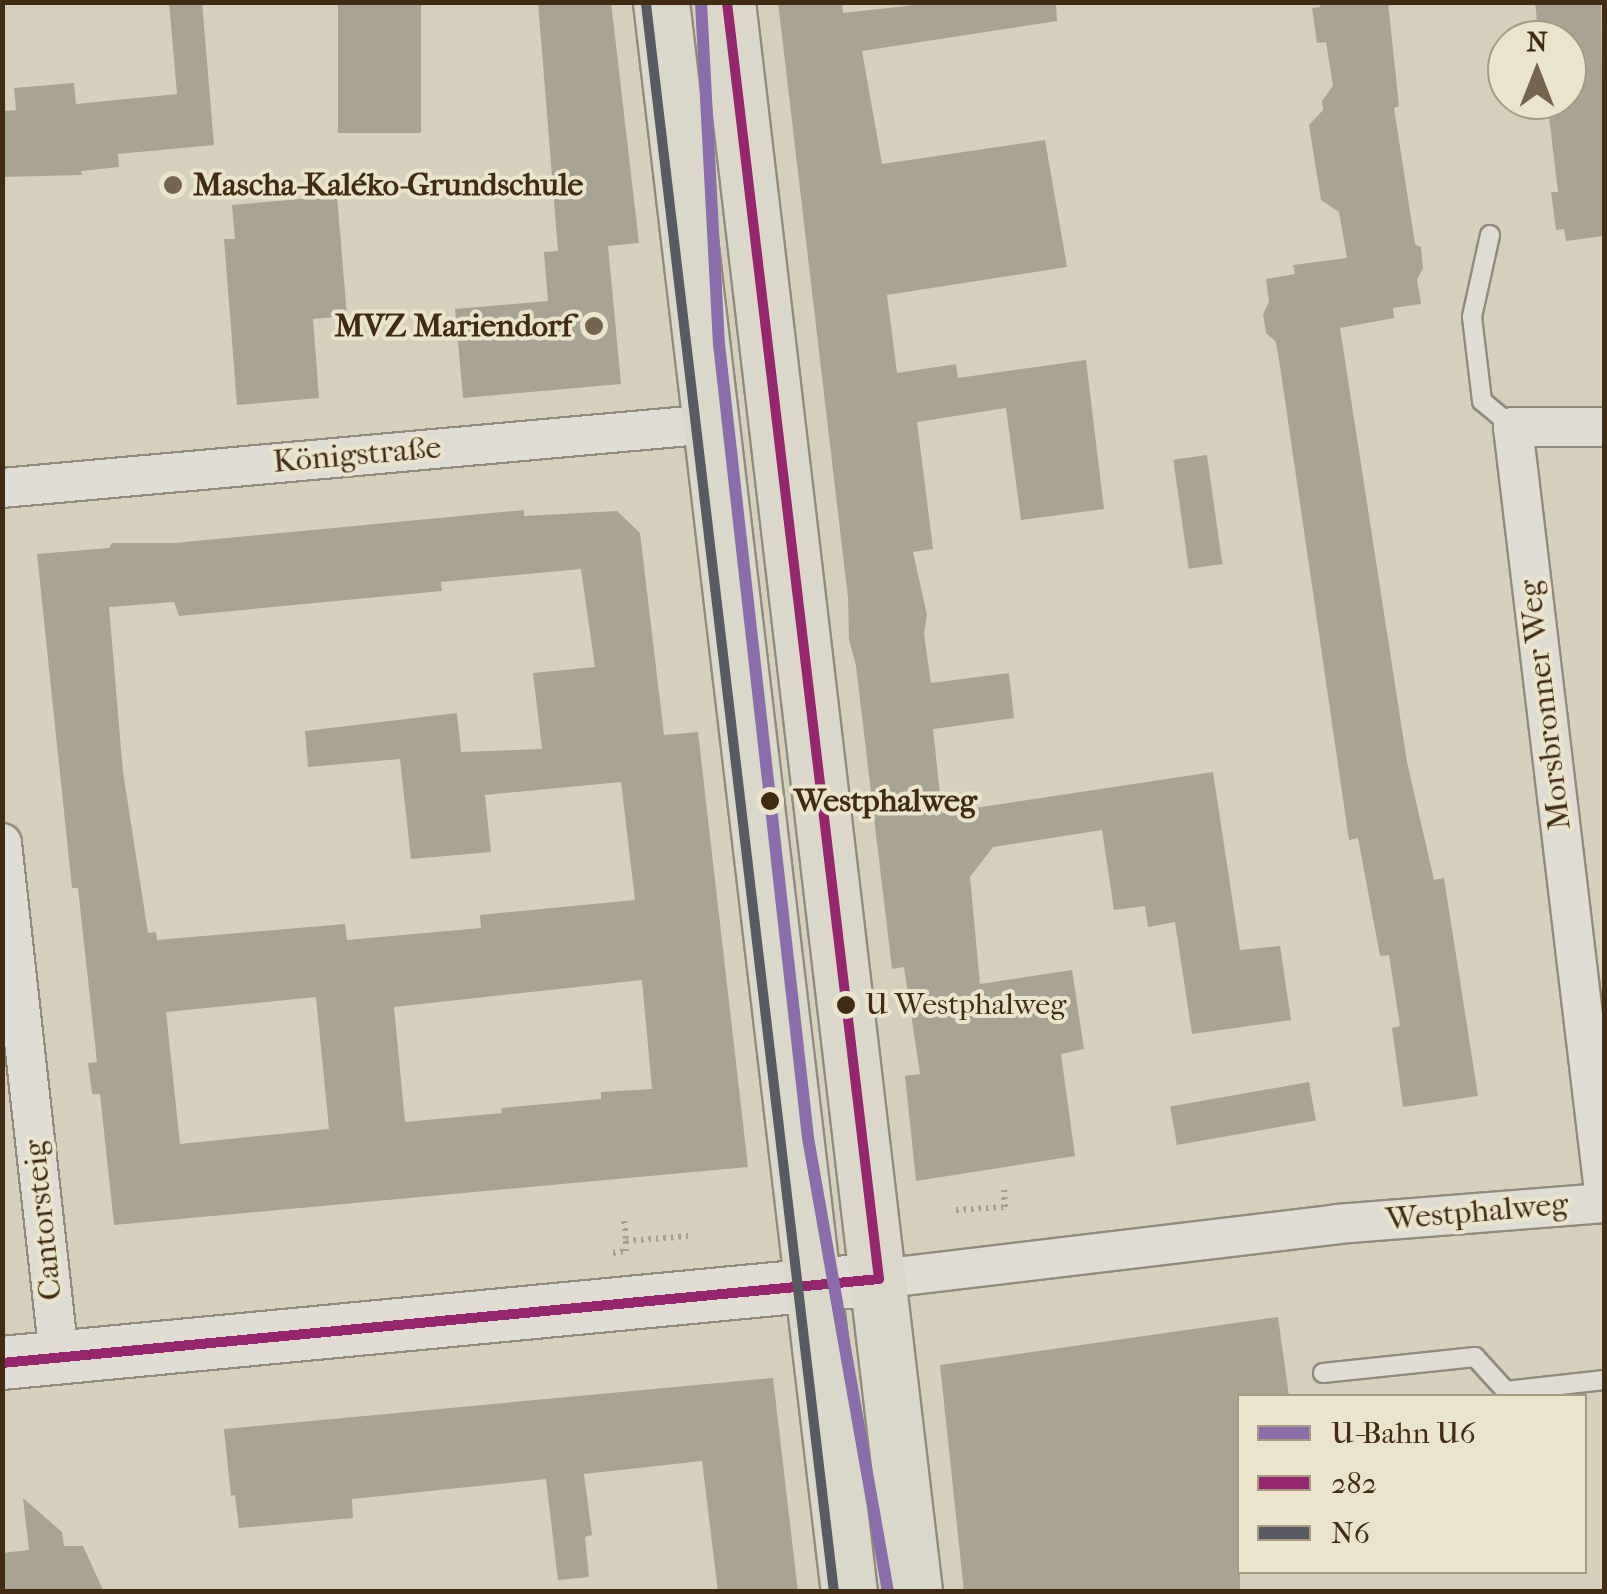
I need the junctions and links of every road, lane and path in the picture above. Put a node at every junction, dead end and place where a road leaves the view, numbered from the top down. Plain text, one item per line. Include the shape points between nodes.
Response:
1 (661, 2) edge
2 (726, 2) edge
3 (1490, 235) dead end
4 (711, 424) junction
5 (1604, 426) edge
6 (1513, 427) junction
7 (2, 488) edge
8 (2, 843) edge
9 (1004, 1190) dead end
10 (1604, 1191) edge
11 (1604, 1203) edge
12 (956, 1210) dead end
13 (624, 1221) dead end
14 (690, 1236) dead end
15 (626, 1241) junction
16 (613, 1253) dead end
17 (879, 1279) junction
18 (813, 1286) junction
19 (59, 1358) junction
20 (2, 1363) edge
21 (1323, 1374) dead end
22 (1604, 1380) edge
23 (849, 1592) edge
24 (914, 1592) edge

1 - 4 main road
2 - 17 main road
3 - 6 lane via 1472,316 1482,401
4 - 7 street, Königstraße
4 - 18 main road
5 - 6 street
6 - 10 street, Morsbronner Weg
8 - 19 street, Cantorsteig
9 - 12 path via 1005,1207
11 - 17 street, Westphalweg via 1337,1224
13 - 15 path
14 - 15 path
15 - 16 path via 626,1251
17 - 18 street, Westphalweg
17 - 24 main road
18 - 19 street, Westphalweg
18 - 23 main road
19 - 20 street, Westphalweg
21 - 22 lane via 1474,1358 1506,1391

